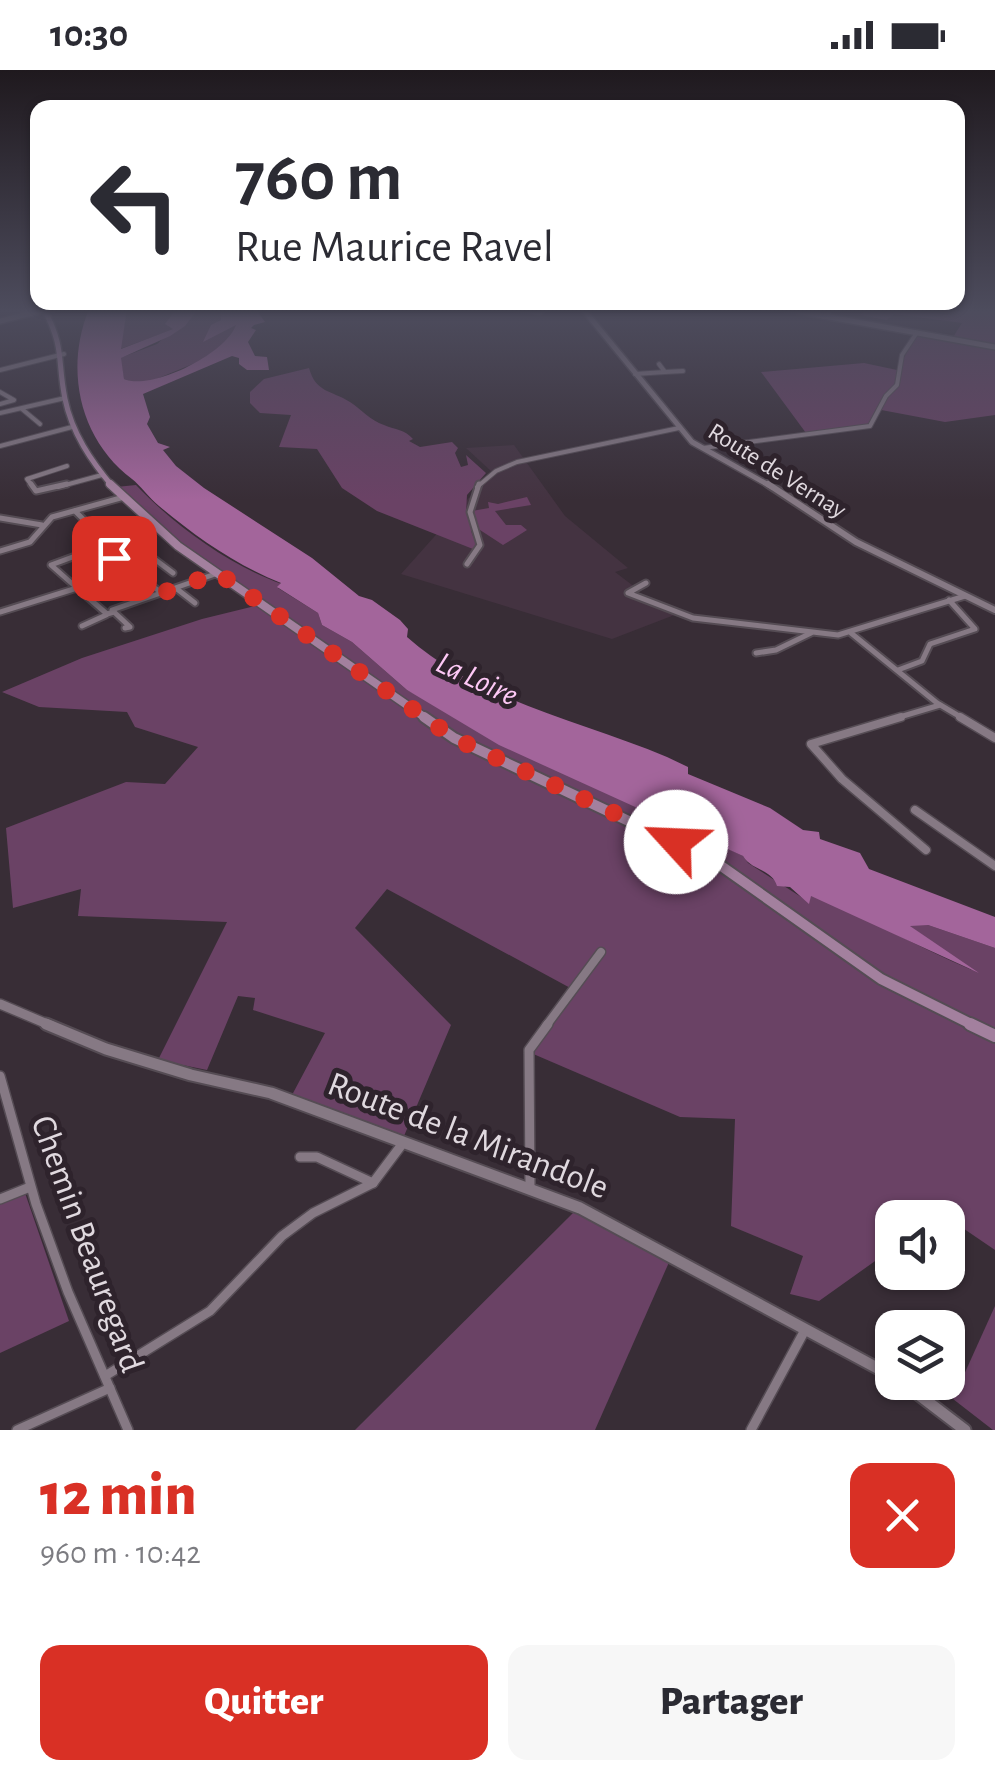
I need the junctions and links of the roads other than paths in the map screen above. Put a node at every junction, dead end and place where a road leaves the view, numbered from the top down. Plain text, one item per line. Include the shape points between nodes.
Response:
1 (64, 372) edge
2 (658, 372) edge
3 (899, 372) edge
4 (635, 374) joint
5 (0, 392) edge
6 (65, 398) junction
7 (0, 404) edge
8 (21, 408) junction
9 (0, 413) edge
10 (40, 424) dead end
11 (72, 428) junction
12 (679, 428) junction
13 (1, 444) edge
14 (701, 448) junction
15 (66, 466) dead end
16 (102, 475) junction
17 (124, 498) junction
18 (74, 510) junction
19 (0, 518) edge
20 (43, 526) junction
21 (92, 526) dead end
22 (118, 539) junction
23 (104, 544) dead end
24 (0, 551) edge
25 (134, 551) junction
26 (114, 558) junction
27 (156, 560) junction
28 (468, 564) dead end
29 (173, 573) dead end
30 (219, 574) junction
31 (646, 583) dead end
32 (77, 588) junction
33 (177, 589) junction
34 (163, 594) junction
35 (964, 596) junction
36 (949, 600) junction
37 (195, 603) dead end
38 (995, 610) edge
39 (0, 612) edge
40 (112, 612) junction
41 (82, 626) dead end
42 (125, 628) dead end
43 (812, 633) junction
44 (851, 633) junction
45 (756, 653) dead end
46 (896, 670) junction
47 (940, 704) junction
48 (995, 738) edge
49 (915, 810) dead end
50 (926, 850) dead end
51 (995, 866) edge
52 (601, 952) dead end
53 (0, 1004) edge
54 (995, 1036) edge
55 (0, 1076) edge
56 (3, 1096) edge
57 (404, 1142) junction
58 (300, 1157) dead end
59 (373, 1183) junction
60 (530, 1187) junction
61 (30, 1188) junction
62 (0, 1199) edge
63 (806, 1328) junction
64 (875, 1367) edge
65 (108, 1382) junction
66 (923, 1400) edge
67 (950, 1423) edge
68 (17, 1430) edge
69 (128, 1430) edge
70 (751, 1430) edge
71 (965, 1430) edge

1 - 6 main road
2 - 4 street
3 - 14 street via 870,426
4 - 12 street, Route de Vernay
5 - 7 street via 14,400
6 - 8 street
6 - 11 main road
8 - 9 street
8 - 10 street
11 - 13 street
11 - 16 main road
12 - 14 street, Route de Vernay
12 - 28 street via 524,460 488,474 469,510 480,545
14 - 35 street, Route de Vernay via 856,542
15 - 16 street via 26,479 38,492
16 - 17 main road
17 - 18 street
17 - 30 main road
18 - 20 street
18 - 21 street via 84,526
19 - 20 street
20 - 24 street via 30,542
22 - 23 street
22 - 25 street
22 - 27 street via 125,536
25 - 26 street
25 - 27 street
26 - 32 street via 97,548 51,565
26 - 34 street
27 - 29 street
30 - 33 street
30 - 54 main road via 454,738 717,862 881,979
31 - 43 street via 628,593 693,618
32 - 39 street
32 - 40 street
33 - 34 street
33 - 37 street
34 - 40 street
35 - 36 street
35 - 38 street, Route de Vernay
36 - 44 street
36 - 46 street via 976,629 930,644 922,661
40 - 41 street
40 - 42 street via 130,626
43 - 44 street
43 - 45 street
44 - 46 street
46 - 47 street
47 - 48 street
47 - 50 street via 811,744
49 - 51 street
52 - 60 street via 529,1050
53 - 57 street, Route de la Mirandole via 106,1049 271,1092
55 - 56 street, Chemin Beauregard
56 - 61 street, Chemin Beauregard
57 - 59 street
57 - 60 street, Route de la Mirandole
58 - 59 street
59 - 65 street via 282,1236 210,1310
60 - 63 street, Route de la Mirandole via 624,1229
61 - 62 street
61 - 65 street, Chemin Beauregard
63 - 64 street, Route de la Mirandole
63 - 70 street
65 - 68 street
65 - 69 street, Chemin Beauregard
66 - 67 street
67 - 71 street

